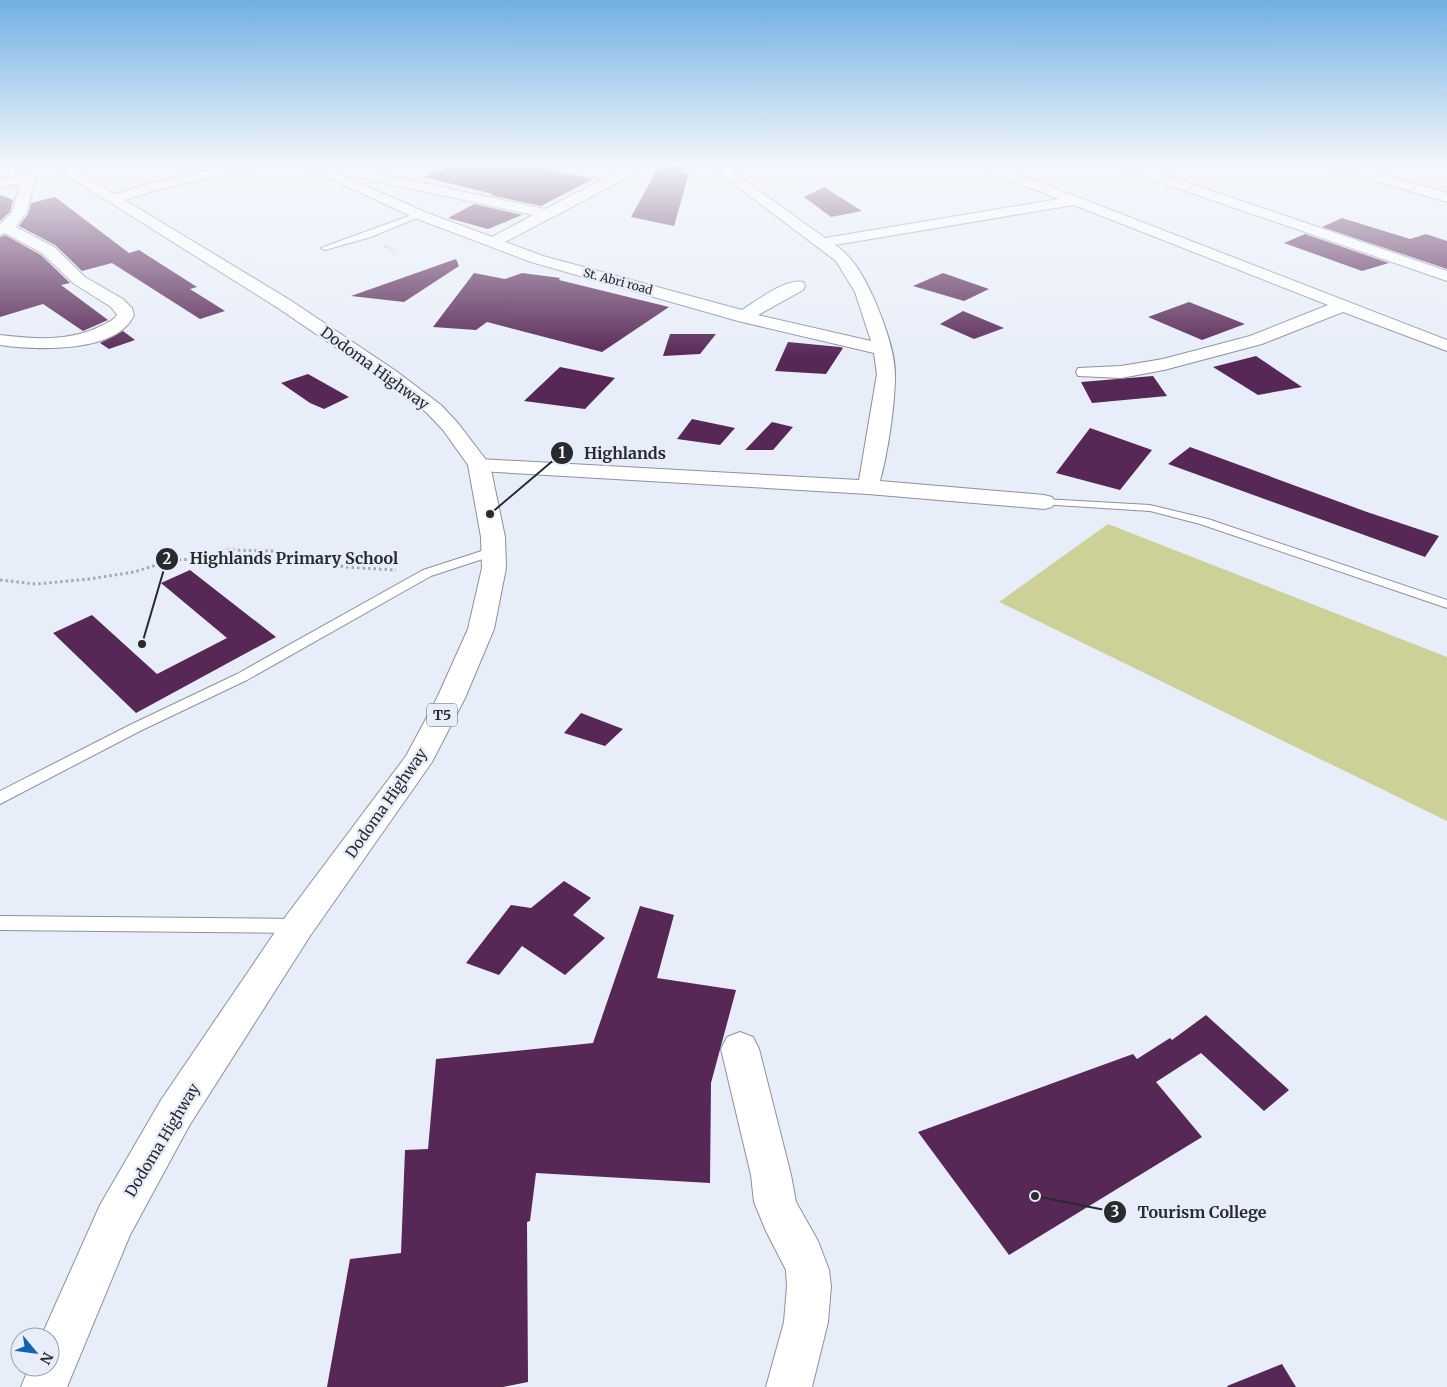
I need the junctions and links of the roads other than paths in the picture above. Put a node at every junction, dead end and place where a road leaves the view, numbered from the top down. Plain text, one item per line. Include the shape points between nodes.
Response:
1 (3, 229) edge
2 (160, 229) edge
3 (384, 229) edge
4 (455, 229) edge
5 (519, 229) edge
6 (802, 229) edge
7 (906, 229) edge
8 (1148, 229) edge
9 (1309, 229) edge
10 (491, 243) junction
11 (822, 243) junction
12 (325, 248) dead end
13 (1447, 276) edge
14 (797, 286) dead end
15 (1342, 306) junction
16 (744, 317) junction
17 (0, 340) edge
18 (1447, 346) edge
19 (883, 349) junction
20 (1085, 372) dead end
21 (479, 465) junction
22 (868, 487) junction
23 (1044, 502) joint
24 (494, 551) junction
25 (1447, 604) edge
26 (0, 798) edge
27 (0, 923) edge
28 (298, 926) junction
29 (740, 1049) dead end
30 (44, 1387) edge
31 (789, 1387) edge

1 - 17 main road via 48,250 79,280 126,312 119,324 87,339 53,344
2 - 21 main road, Dodoma Highway / T5 via 284,304 408,388 450,426
3 - 12 lane
4 - 10 main road, St. Abri road
5 - 10 main road
6 - 11 main road
7 - 11 main road
8 - 15 main road
9 - 13 main road
10 - 16 main road, St. Abri road via 537,260
11 - 19 main road via 842,258 850,269 863,292
14 - 16 main road
15 - 18 main road
15 - 20 main road via 1256,340 1164,364 1121,372
16 - 19 main road, St. Abri road
19 - 22 main road via 886,389
21 - 22 main road
21 - 24 main road, Dodoma Highway / T5
22 - 23 main road
23 - 25 lane via 1150,508 1204,521
24 - 26 lane via 427,573 242,676
24 - 28 main road, Dodoma Highway / T5 via 494,568 481,630 451,698 417,762
27 - 28 lane
28 - 30 main road, Dodoma Highway / T5 via 175,1113 115,1220
29 - 31 main road via 775,1202 806,1267 808,1304 801,1346

